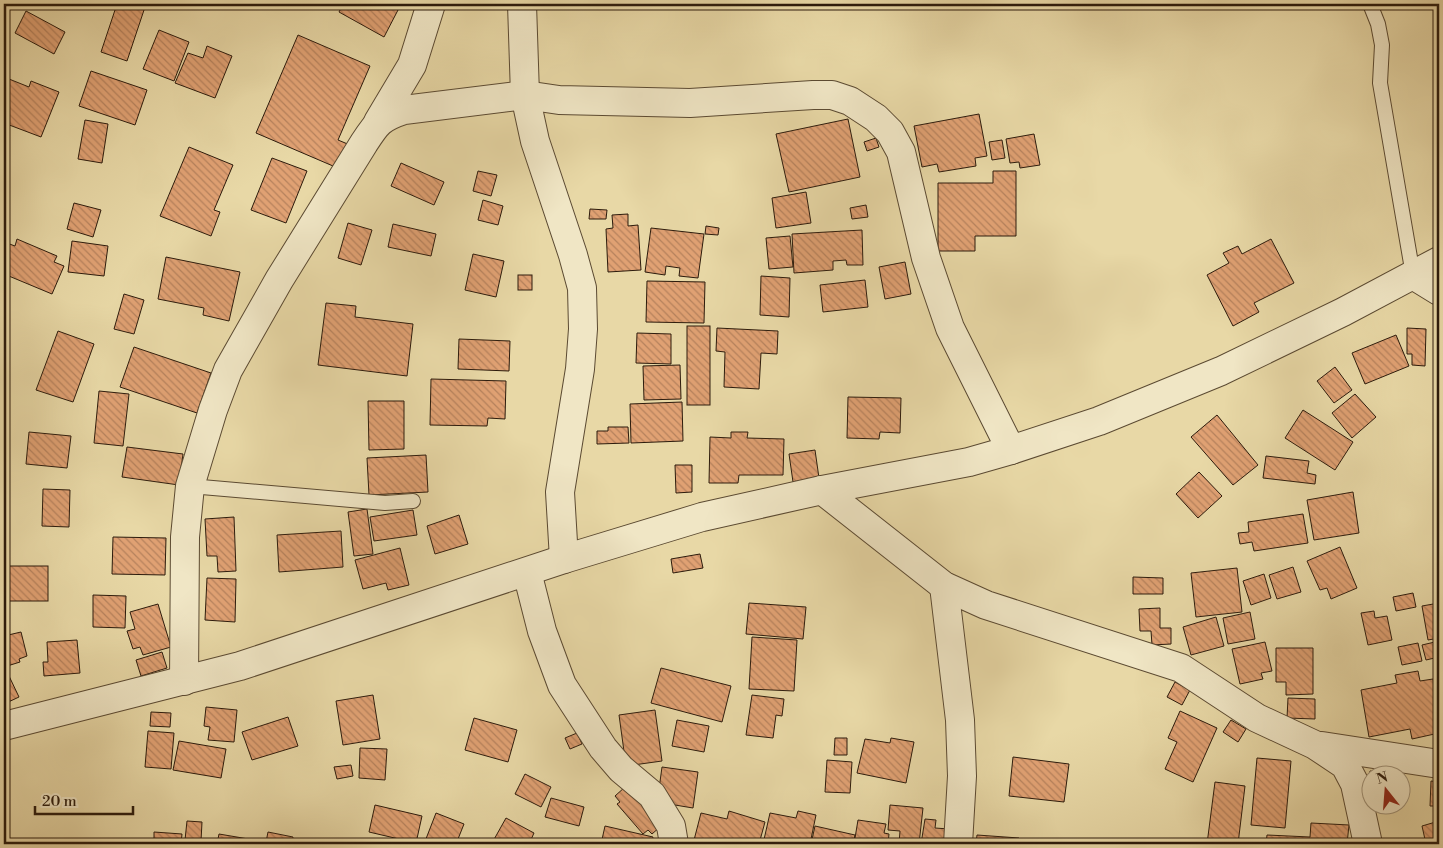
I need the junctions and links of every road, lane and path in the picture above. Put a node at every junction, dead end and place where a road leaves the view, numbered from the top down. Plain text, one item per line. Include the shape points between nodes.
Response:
1 (431, 4) edge
2 (522, 4) edge
3 (1370, 4) edge
4 (525, 95) junction
5 (378, 122) junction
6 (1439, 261) edge
7 (1413, 275) junction
8 (1439, 291) edge
9 (1011, 450) junction
10 (190, 486) junction
11 (822, 490) junction
12 (413, 502) dead end
13 (564, 559) junction
14 (527, 572) junction
15 (944, 586) junction
16 (184, 680) junction
17 (4, 726) edge
18 (1315, 745) junction
19 (1439, 764) edge
20 (674, 844) edge
21 (958, 844) edge
22 (1368, 844) edge

1 - 5 street via 412,65
2 - 4 street
3 - 7 lane via 1382,46 1380,83
4 - 5 street via 404,110
4 - 9 street via 559,100 690,103 832,96 850,101 876,118 890,132 901,152 926,258 950,328
4 - 13 street via 534,141 582,288 580,368 560,492
5 - 10 street via 279,280 228,370
6 - 7 street
7 - 8 street
7 - 9 street via 1221,371 1099,421
9 - 11 street via 969,462
10 - 12 lane via 385,503
10 - 16 street via 185,537
11 - 13 street via 702,517
11 - 15 street
13 - 14 street
14 - 16 street via 292,650
14 - 20 street via 542,631 562,685 603,748 621,769 652,795 671,826
15 - 18 street via 986,605 1181,668 1257,718
15 - 21 street via 960,720 962,776
16 - 17 street
18 - 19 street
18 - 22 street via 1345,765 1355,784

